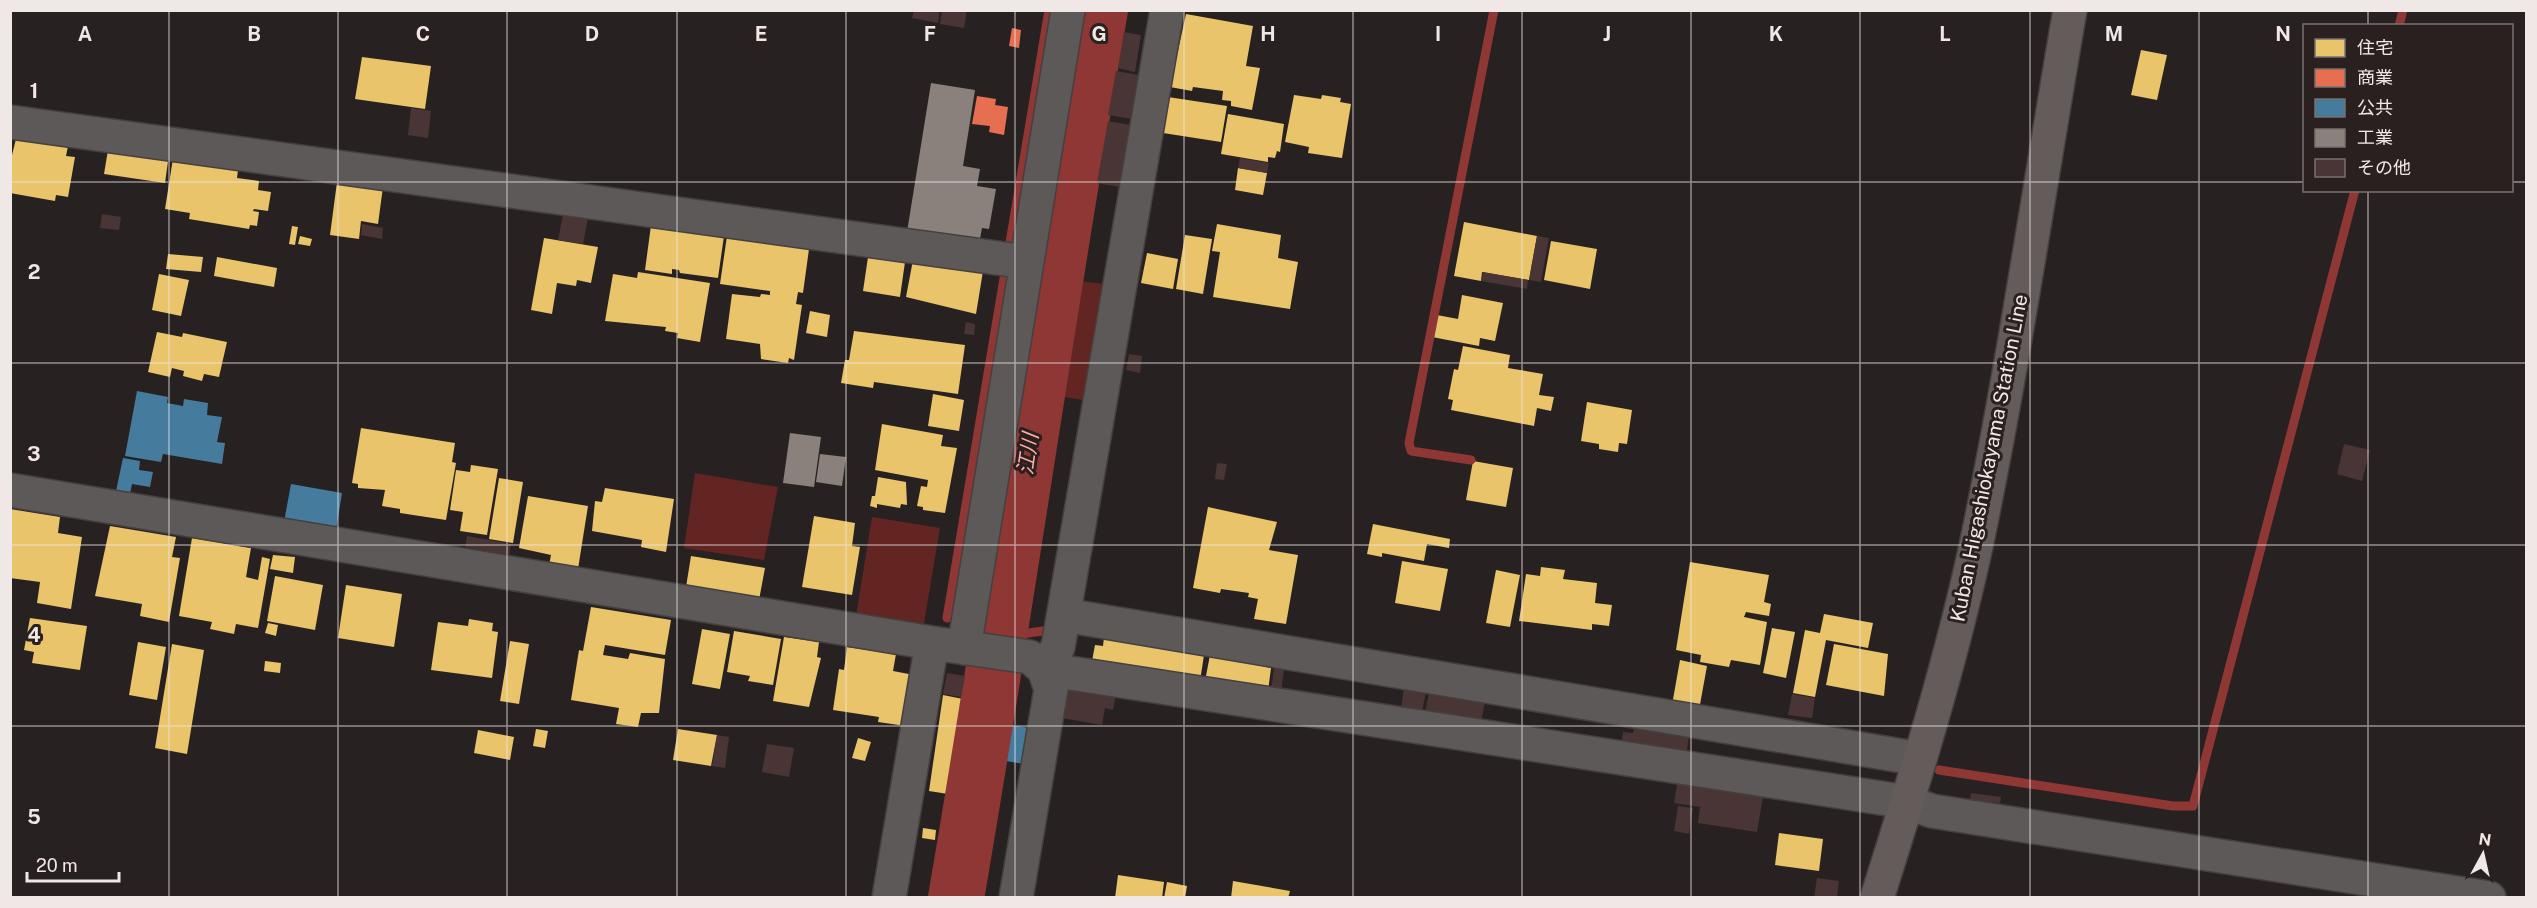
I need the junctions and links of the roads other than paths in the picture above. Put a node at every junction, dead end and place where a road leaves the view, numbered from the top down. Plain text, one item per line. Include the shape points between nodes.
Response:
1 (1068, 10) edge
2 (1167, 10) edge
3 (2070, 10) edge
4 (10, 122) edge
5 (1014, 260) junction
6 (10, 490) edge
7 (1062, 625) junction
8 (932, 644) junction
9 (971, 649) junction
10 (1037, 663) junction
11 (1920, 759) junction
12 (1907, 802) junction
13 (889, 897) edge
14 (1016, 897) edge
15 (1877, 897) edge
16 (2489, 897) edge

1 - 5 street
2 - 7 street
3 - 11 main road, Kuban Higashiokayama Station Line via 1976,546
4 - 5 street
5 - 9 street
6 - 8 street
7 - 10 street via 1058,647
7 - 11 street
8 - 9 street
8 - 13 street
9 - 10 street
10 - 12 street
10 - 14 street via 1051,689
11 - 12 main road, Kuban Higashiokayama Station Line
12 - 15 main road, Kuban Higashiokayama Station Line
12 - 16 street via 1932,811

